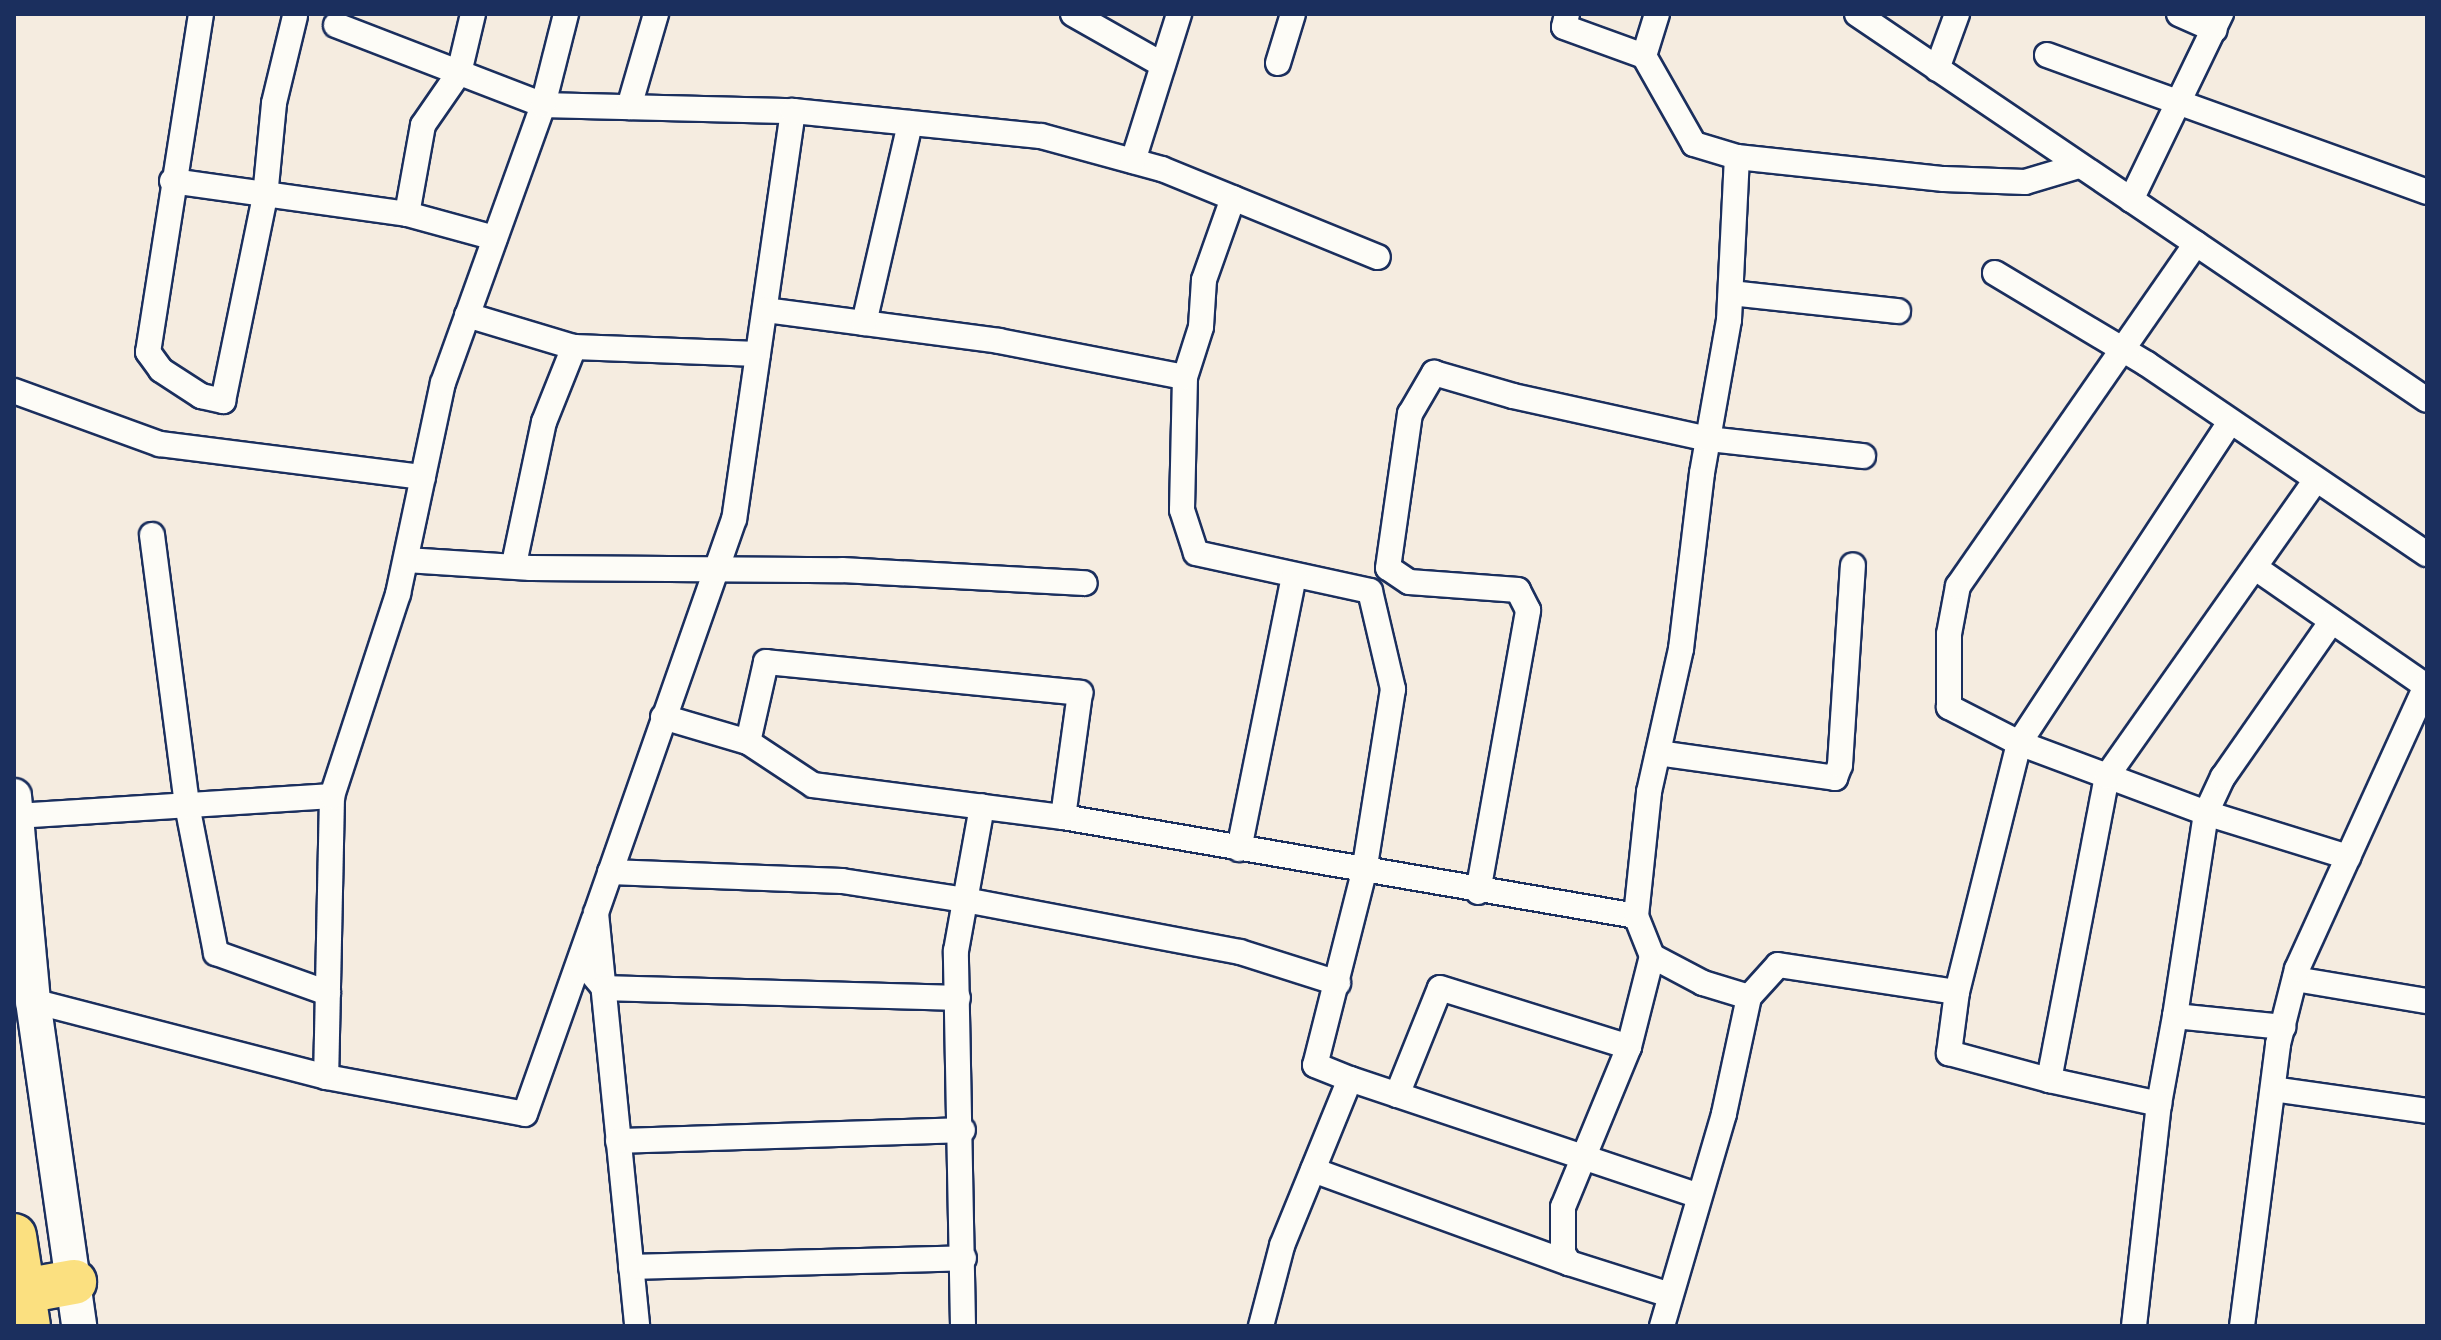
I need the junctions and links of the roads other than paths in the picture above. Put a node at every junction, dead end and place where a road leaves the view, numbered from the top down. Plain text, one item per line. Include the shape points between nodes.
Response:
1 (201, 14) edge
2 (473, 14) edge
3 (566, 14) edge
4 (656, 14) edge
5 (1073, 14) edge
6 (1179, 14) edge
7 (1293, 14) edge
8 (1567, 14) edge
9 (1657, 14) edge
10 (1857, 14) edge
11 (1957, 14) edge
12 (2179, 14) edge
13 (291, 15) edge
14 (337, 20) edge
15 (2218, 22) edge
16 (2047, 55) dead end
17 (1644, 56) junction
18 (1278, 63) dead end
19 (1163, 65) junction
20 (1937, 69) junction
21 (459, 73) junction
22 (2177, 104) junction
23 (543, 105) junction
24 (629, 107) junction
25 (793, 111) junction
26 (910, 123) junction
27 (1737, 157) junction
28 (1133, 161) junction
29 (2079, 166) junction
30 (172, 181) junction
31 (2427, 192) edge
32 (265, 197) junction
33 (1233, 198) junction
34 (2131, 200) junction
35 (407, 214) junction
36 (495, 238) junction
37 (2196, 244) junction
38 (1378, 257) dead end
39 (1995, 273) dead end
40 (1731, 293) junction
41 (765, 310) junction
42 (1898, 311) dead end
43 (467, 315) junction
44 (864, 323) junction
45 (574, 347) junction
46 (2123, 350) junction
47 (758, 354) junction
48 (1185, 377) junction
49 (14, 391) edge
50 (2427, 400) edge
51 (2230, 422) junction
52 (1708, 439) junction
53 (1863, 456) dead end
54 (423, 477) junction
55 (2316, 480) junction
56 (152, 535) dead end
57 (2427, 554) edge
58 (406, 560) junction
59 (514, 564) junction
60 (1853, 565) dead end
61 (2257, 569) junction
62 (715, 571) junction
63 (1294, 576) junction
64 (1085, 583) dead end
65 (2332, 621) junction
66 (2427, 685) edge
67 (663, 717) junction
68 (748, 742) junction
69 (2019, 743) junction
70 (1658, 753) junction
71 (2107, 776) junction
72 (332, 796) junction
73 (187, 805) junction
74 (15, 806) edge
75 (982, 806) junction
76 (2206, 813) junction
77 (1063, 817) junction
78 (1239, 849) junction
79 (2348, 857) junction
80 (610, 872) junction
81 (1364, 872) junction
82 (1478, 892) junction
83 (965, 900) junction
84 (596, 913) junction
85 (1636, 916) junction
86 (1652, 956) junction
87 (581, 958) junction
88 (2295, 979) junction
89 (1338, 983) junction
90 (604, 988) junction
91 (1957, 992) junction
92 (328, 993) junction
93 (1749, 997) junction
94 (958, 998) junction
95 (33, 1001) junction
96 (2427, 1001) edge
97 (2175, 1016) junction
98 (2283, 1027) junction
99 (1629, 1047) junction
100 (326, 1077) junction
101 (1350, 1079) junction
102 (2049, 1080) junction
103 (2273, 1089) junction
104 (1397, 1095) junction
105 (2159, 1104) junction
106 (2427, 1111) edge
107 (963, 1130) junction
108 (618, 1141) junction
109 (1587, 1158) junction
110 (1313, 1170) junction
111 (1699, 1196) junction
112 (14, 1236) edge
113 (964, 1258) junction
114 (1569, 1263) junction
115 (631, 1267) junction
116 (74, 1282) junction
117 (1670, 1295) junction
118 (26, 1309) edge
119 (79, 1326) edge
120 (637, 1326) edge
121 (963, 1326) edge
122 (1261, 1326) edge
123 (1662, 1326) edge
124 (2134, 1326) edge
125 (2242, 1326) edge

1 - 30 street
2 - 21 street
3 - 23 street
4 - 24 street
5 - 19 street
6 - 19 street
7 - 18 street
8 - 17 street via 1564,27
9 - 17 street
10 - 20 street
11 - 20 street
12 - 15 street
13 - 14 street
13 - 32 street via 274,103
14 - 21 street
15 - 22 street
16 - 22 street
17 - 27 street via 1694,144
19 - 28 street
20 - 29 street
21 - 23 street
21 - 35 street via 423,125
22 - 31 street
22 - 34 street
23 - 24 street
23 - 36 street
24 - 25 street
25 - 26 street
25 - 41 street
26 - 28 street via 1041,136
26 - 44 street
27 - 29 street via 1944,179 2025,182
27 - 40 street
28 - 33 street
29 - 34 street
30 - 32 street
30 - 32 street via 148,352 161,370 201,396 223,401
32 - 35 street
33 - 38 street
33 - 48 street via 1204,280 1201,327
34 - 37 street
35 - 36 street
36 - 43 street
37 - 46 street
37 - 50 street
39 - 46 street
40 - 42 street
40 - 52 street
41 - 44 street
41 - 47 street
43 - 45 street
43 - 54 street via 443,383
44 - 48 street
45 - 47 street
45 - 59 street via 544,422
46 - 51 street
46 - 69 street via 1958,586 1949,634 1949,707
47 - 62 street via 734,519
48 - 63 street via 1182,510 1196,553
49 - 54 street via 160,444
51 - 55 street
51 - 69 street
52 - 53 street
52 - 70 street via 1681,649
52 - 82 street via 1434,373 1410,414 1388,568 1409,582 1518,590 1528,610
54 - 58 street
55 - 57 street
55 - 61 street
56 - 73 street
58 - 59 street
58 - 72 street
59 - 62 street
60 - 70 street via 1835,778
61 - 65 street
61 - 71 street
62 - 64 street via 842,570
62 - 67 street
63 - 78 street
63 - 81 street via 1370,591 1393,689
65 - 66 street
65 - 76 street via 2223,777
66 - 79 street
67 - 68 street
67 - 80 street
68 - 75 street via 813,785
68 - 77 street via 766,662 1080,693
69 - 71 street
69 - 91 street
70 - 85 street
71 - 76 street
71 - 102 street
72 - 73 street
72 - 92 street
73 - 74 street
73 - 92 street via 216,953
74 - 95 street
75 - 77 street
75 - 83 street
76 - 79 street
76 - 97 street
77 - 78 street
78 - 81 street
79 - 88 street
80 - 83 street via 842,881
80 - 84 street
81 - 82 street
81 - 89 street
82 - 85 street
83 - 89 street via 1240,952
83 - 94 street via 956,951
84 - 87 street
84 - 90 street
85 - 86 street
86 - 93 street via 1703,983
86 - 99 street
87 - 90 street
87 - 100 street via 525,1114
88 - 96 street
88 - 98 street
89 - 101 street via 1315,1065
90 - 94 street
90 - 108 street
91 - 93 street via 1778,965
91 - 102 street via 1949,1053
92 - 100 street
93 - 111 street via 1724,1114
94 - 107 street
95 - 100 street
95 - 116 street
97 - 98 street
97 - 105 street
98 - 103 street
99 - 104 street via 1440,988
99 - 109 street
101 - 104 street
101 - 110 street
102 - 105 street
103 - 106 street
103 - 125 street
104 - 109 street
105 - 124 street
107 - 108 street
107 - 113 street
108 - 115 street
109 - 111 street
109 - 114 street via 1563,1207 1563,1253
110 - 114 street
110 - 122 street via 1282,1246
111 - 117 street
112 - 118 highway
113 - 115 street
113 - 121 street
114 - 117 street
115 - 120 street
116 - 118 highway
116 - 119 street
117 - 123 street

